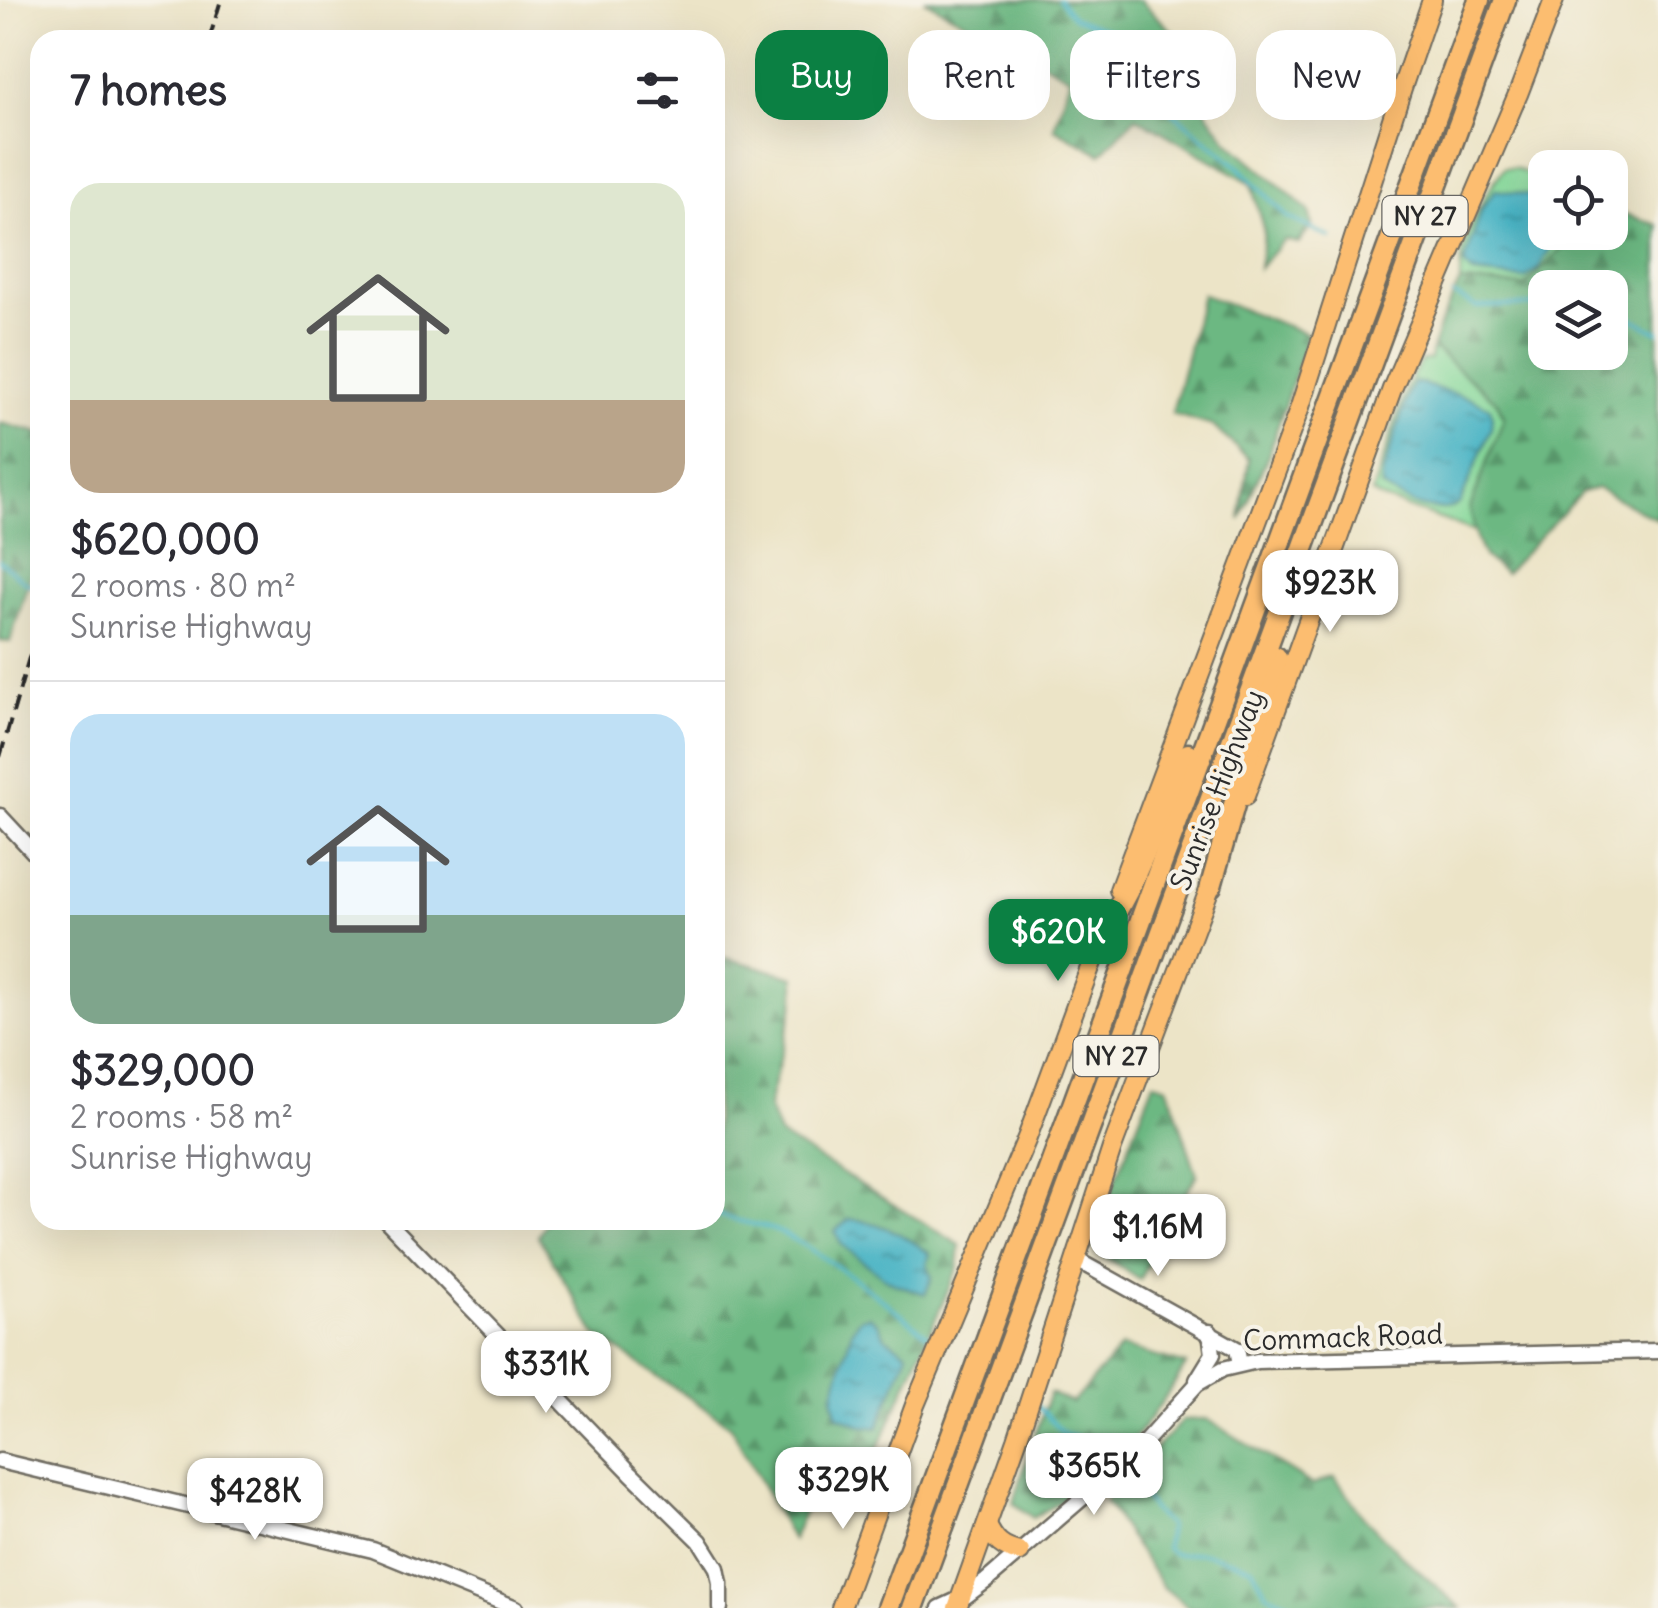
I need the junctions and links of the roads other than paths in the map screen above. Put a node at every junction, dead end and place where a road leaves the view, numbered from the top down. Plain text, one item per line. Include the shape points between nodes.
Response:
1 (1432, 0) edge
2 (1479, 0) edge
3 (1504, 0) edge
4 (1554, 0) edge
5 (1300, 557) junction
6 (1219, 706) junction
7 (0, 816) edge
8 (30, 849) edge
9 (1211, 886) junction
10 (1097, 948) junction
11 (396, 1230) edge
12 (1075, 1259) junction
13 (1210, 1332) junction
14 (1658, 1351) edge
15 (1240, 1364) junction
16 (1192, 1389) junction
17 (0, 1461) edge
18 (987, 1526) junction
19 (1020, 1552) junction
20 (958, 1604) edge
21 (516, 1608) edge
22 (720, 1608) edge
23 (841, 1608) edge
24 (888, 1608) edge
25 (914, 1608) edge
26 (940, 1608) edge

1 - 10 main road, Sunrise Highway via 1299,410
2 - 6 highway, Sunrise Highway / NY 27
3 - 5 highway, Sunrise Highway / NY 27
4 - 9 main road, Sunrise Highway via 1398,373
5 - 9 highway
5 - 25 highway, Sunrise Highway / NY 27
6 - 10 highway via 1192,745
6 - 24 highway, Sunrise Highway / NY 27
7 - 8 street
9 - 12 main road, Sunrise Highway
10 - 23 main road, Sunrise Highway
11 - 22 street via 700,1541 717,1568
12 - 13 street
12 - 18 main road, Sunrise Highway
13 - 15 street via 1238,1349
13 - 16 street via 1212,1358
14 - 15 street, Commack Road
15 - 16 street, Commack Road
16 - 19 street, Commack Road via 1137,1451
17 - 21 street via 360,1546
18 - 19 main road via 998,1543
18 - 20 main road, Sunrise Highway
19 - 20 street, Commack Road
20 - 26 street, Commack Road

